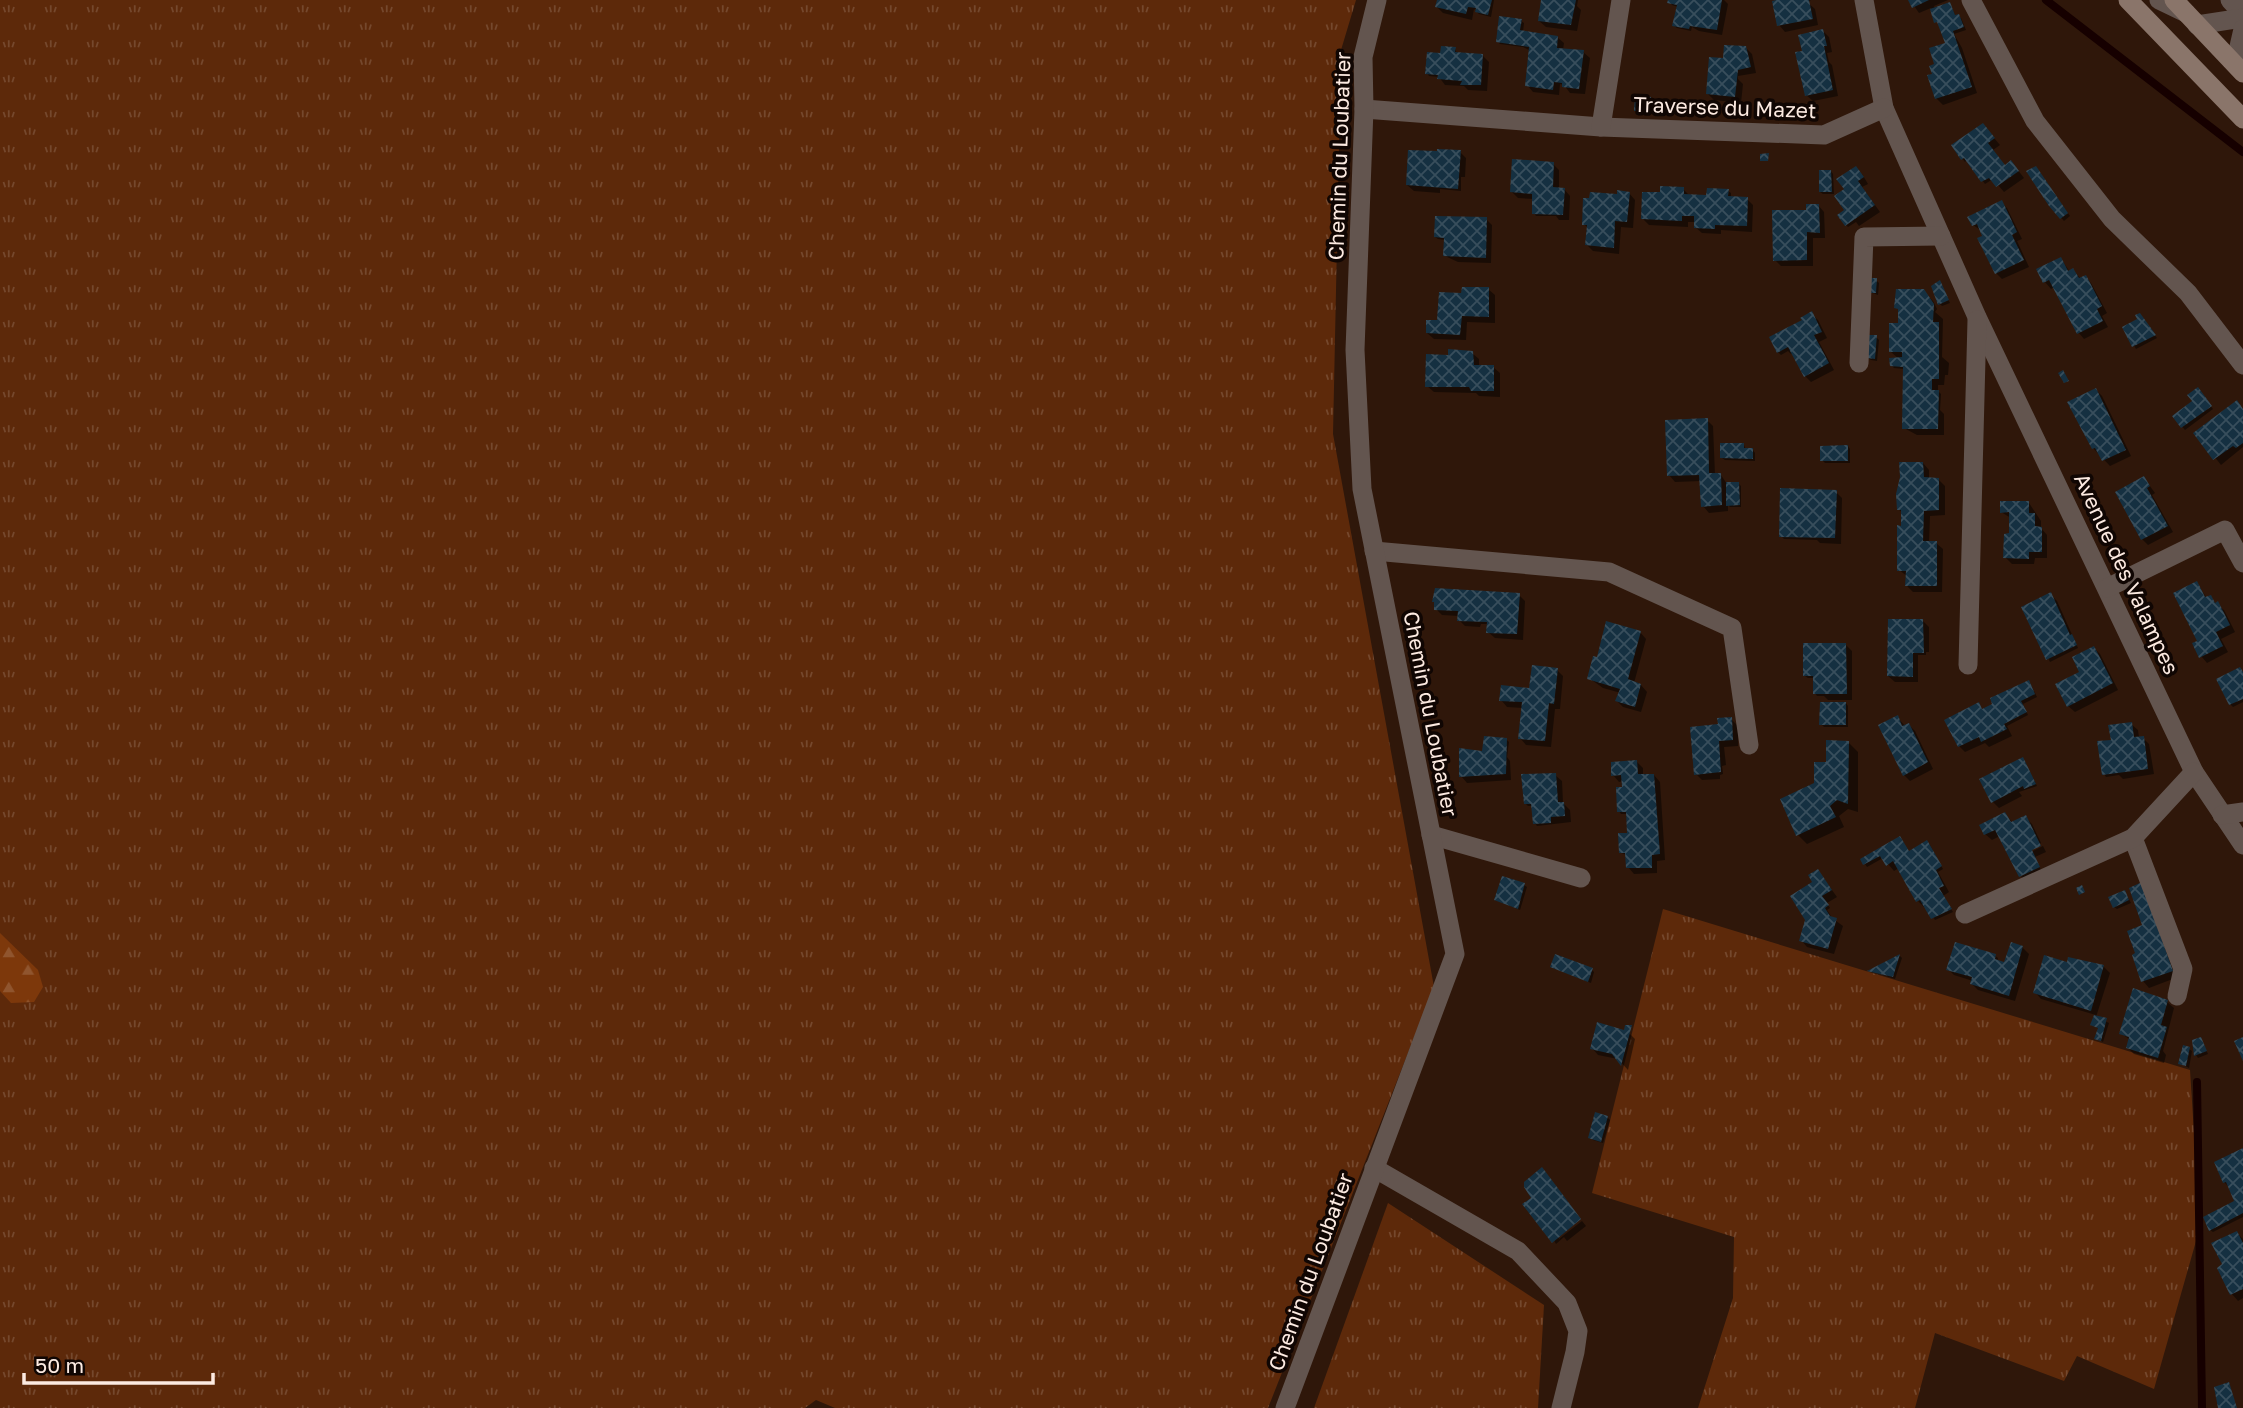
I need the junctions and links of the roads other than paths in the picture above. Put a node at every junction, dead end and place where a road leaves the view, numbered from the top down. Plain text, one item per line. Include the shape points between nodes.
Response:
1 (1377, 0) edge
2 (1621, 0) edge
3 (1864, 0) edge
4 (1971, 0) edge
5 (2128, 0) edge
6 (2159, 0) edge
7 (2230, 0) edge
8 (2186, 12) edge
9 (2243, 16) edge
10 (2243, 29) edge
11 (2239, 68) edge
12 (1884, 108) junction
13 (1364, 109) junction
14 (2243, 119) edge
15 (1601, 128) junction
16 (1941, 236) junction
17 (1977, 317) junction
18 (1859, 363) dead end
19 (2243, 365) edge
20 (1374, 551) junction
21 (2243, 563) edge
22 (2107, 588) junction
23 (1968, 665) dead end
24 (1749, 745) dead end
25 (2194, 772) junction
26 (2243, 812) edge
27 (2222, 815) junction
28 (1431, 835) junction
29 (2133, 838) junction
30 (2243, 845) edge
31 (1581, 878) dead end
32 (1965, 914) dead end
33 (2177, 996) dead end
34 (1374, 1168) junction
35 (1285, 1408) edge
36 (1562, 1408) edge

1 - 13 street, Chemin du Loubatier via 1363,57
2 - 15 street, Traverse du Mazet
3 - 12 street, Avenue des Valampes
4 - 19 street via 2035,121 2112,219 2188,293
5 - 14 main road
6 - 8 street
7 - 9 street
8 - 9 street
8 - 11 main road
10 - 11 street
12 - 15 street, Traverse du Mazet via 1824,135
12 - 16 street, Avenue des Valampes
13 - 15 street, Traverse du Mazet
13 - 20 street, Chemin du Loubatier via 1355,350 1362,489
16 - 17 street, Avenue des Valampes
16 - 18 street via 1864,237
17 - 22 street, Avenue des Valampes
17 - 23 street, Avenue des Valampes
20 - 24 street via 1609,572 1731,628
20 - 28 street, Chemin du Loubatier
21 - 22 street via 2225,530
22 - 25 street, Avenue des Valampes
25 - 27 street, Avenue des Valampes
25 - 29 street
26 - 27 street
27 - 30 street, Avenue des Valampes
28 - 31 street
28 - 34 street, Chemin du Loubatier via 1455,954
29 - 32 street
29 - 33 street via 2183,969
34 - 35 street, Chemin du Loubatier
34 - 36 street via 1518,1251 1567,1303 1578,1331

